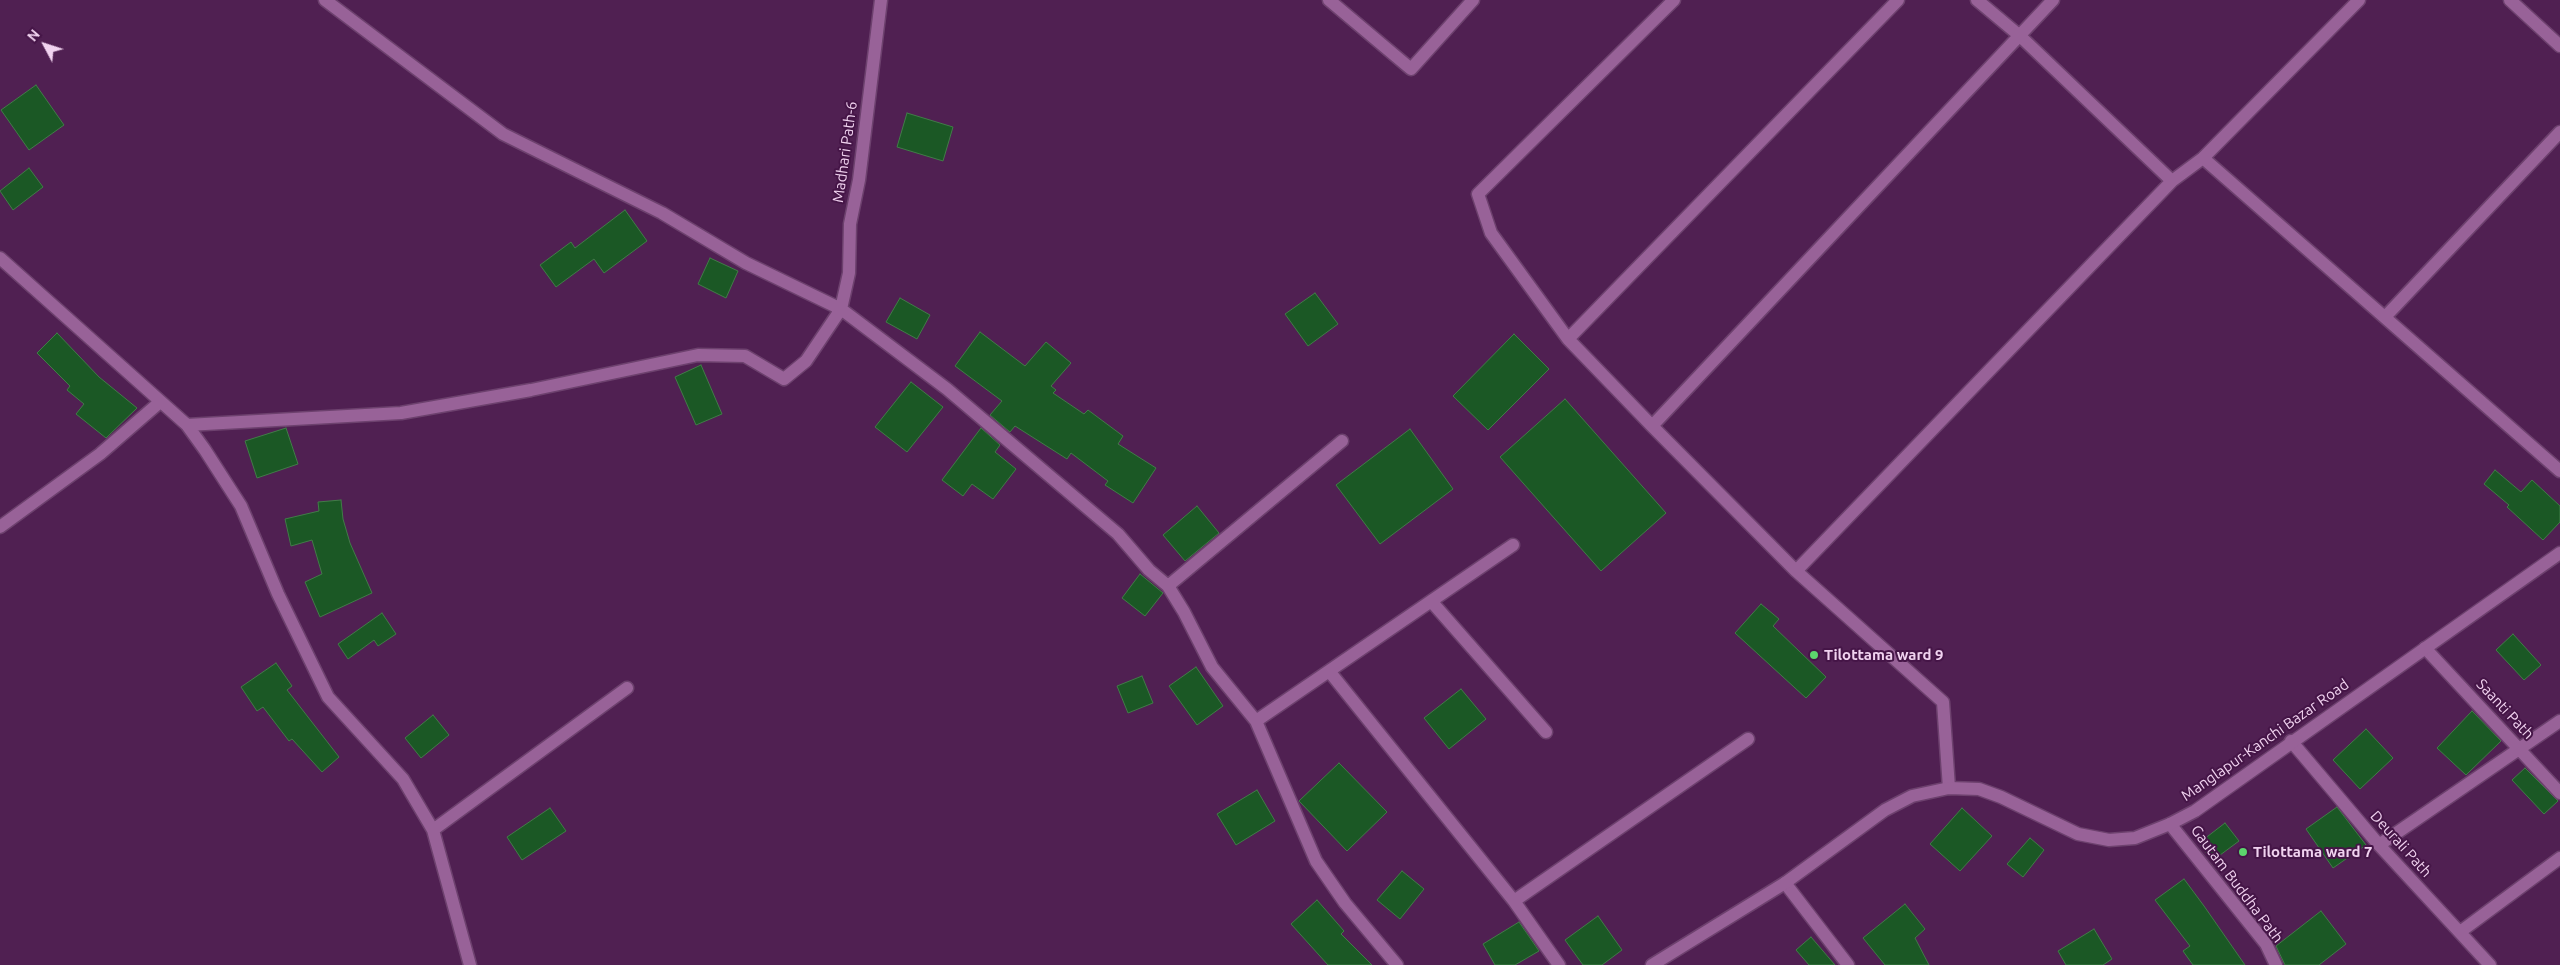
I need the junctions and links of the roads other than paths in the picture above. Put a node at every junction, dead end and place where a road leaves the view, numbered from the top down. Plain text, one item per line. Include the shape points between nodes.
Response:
1 (325, 0) edge
2 (881, 0) edge
3 (1329, 0) edge
4 (1473, 0) edge
5 (1674, 0) edge
6 (1898, 0) edge
7 (1977, 0) edge
8 (2053, 0) edge
9 (2358, 0) edge
10 (2510, 0) edge
11 (2020, 36) junction
12 (2560, 46) edge
13 (2560, 132) edge
14 (2203, 158) junction
15 (2172, 181) junction
16 (0, 258) edge
17 (841, 309) junction
18 (2385, 317) junction
19 (1568, 339) junction
20 (160, 402) junction
21 (187, 425) junction
22 (1652, 426) junction
23 (1342, 440) dead end
24 (2560, 471) edge
25 (0, 528) edge
26 (1513, 545) dead end
27 (2560, 553) edge
28 (1796, 571) junction
29 (1168, 586) junction
30 (1431, 601) junction
31 (2425, 648) junction
32 (1329, 671) junction
33 (627, 688) dead end
34 (1256, 721) junction
35 (2560, 721) edge
36 (1546, 732) dead end
37 (1748, 739) dead end
38 (2291, 741) junction
39 (2520, 749) junction
40 (1949, 788) junction
41 (2560, 793) edge
42 (2170, 824) junction
43 (433, 830) junction
44 (2379, 845) junction
45 (2560, 858) edge
46 (1786, 884) junction
47 (1514, 901) junction
48 (2460, 932) junction
49 (470, 965) edge
50 (1397, 965) edge
51 (1559, 965) edge
52 (1652, 965) edge
53 (1848, 965) edge
54 (2276, 965) edge
55 (2490, 965) edge

1 - 17 street via 503,134 662,213 746,263
2 - 17 street, Madhari Path-6 via 859,180 850,224 849,273
3 - 4 street via 1410,70
5 - 19 street via 1478,194 1491,233
6 - 19 street
7 - 11 street
8 - 11 street
9 - 14 street
10 - 12 street
11 - 15 street
11 - 22 street
13 - 18 street
14 - 15 street
14 - 18 street
15 - 28 street
16 - 20 street
17 - 21 street via 806,361 784,379 745,356 698,355 401,413
17 - 29 street via 947,389 1118,534 1149,570
18 - 24 street
19 - 22 street
20 - 21 street
20 - 25 street via 100,454
21 - 43 street via 241,506 278,594 328,697 403,779
22 - 28 street
23 - 29 street
26 - 30 street
27 - 31 street, Manglapur-Kanchi Bazar Road
28 - 40 street via 1943,702
29 - 34 street via 1212,666
30 - 32 street
30 - 36 street
31 - 38 street, Manglapur-Kanchi Bazar Road
31 - 39 street, Saanti Path
32 - 34 street
32 - 47 street
33 - 43 street
34 - 50 street via 1316,861 1345,903
35 - 39 street
37 - 47 street
38 - 42 street, Manglapur-Kanchi Bazar Road via 2196,811
38 - 44 street, Deurali Path
39 - 41 street, Saanti Path
39 - 44 street
40 - 42 street, Manglapur-Kanchi Bazar Road via 1978,789 2078,834 2102,838 2135,838
40 - 46 street, Manglapur-Kanchi Bazar Road via 1912,796 1885,810
42 - 54 street, Gautam Buddha Path via 2266,944
43 - 49 street
44 - 48 street, Deurali Path
45 - 48 street
46 - 52 street, Manglapur-Kanchi Bazar Road
46 - 53 street
47 - 51 street
48 - 55 street, Deurali Path

